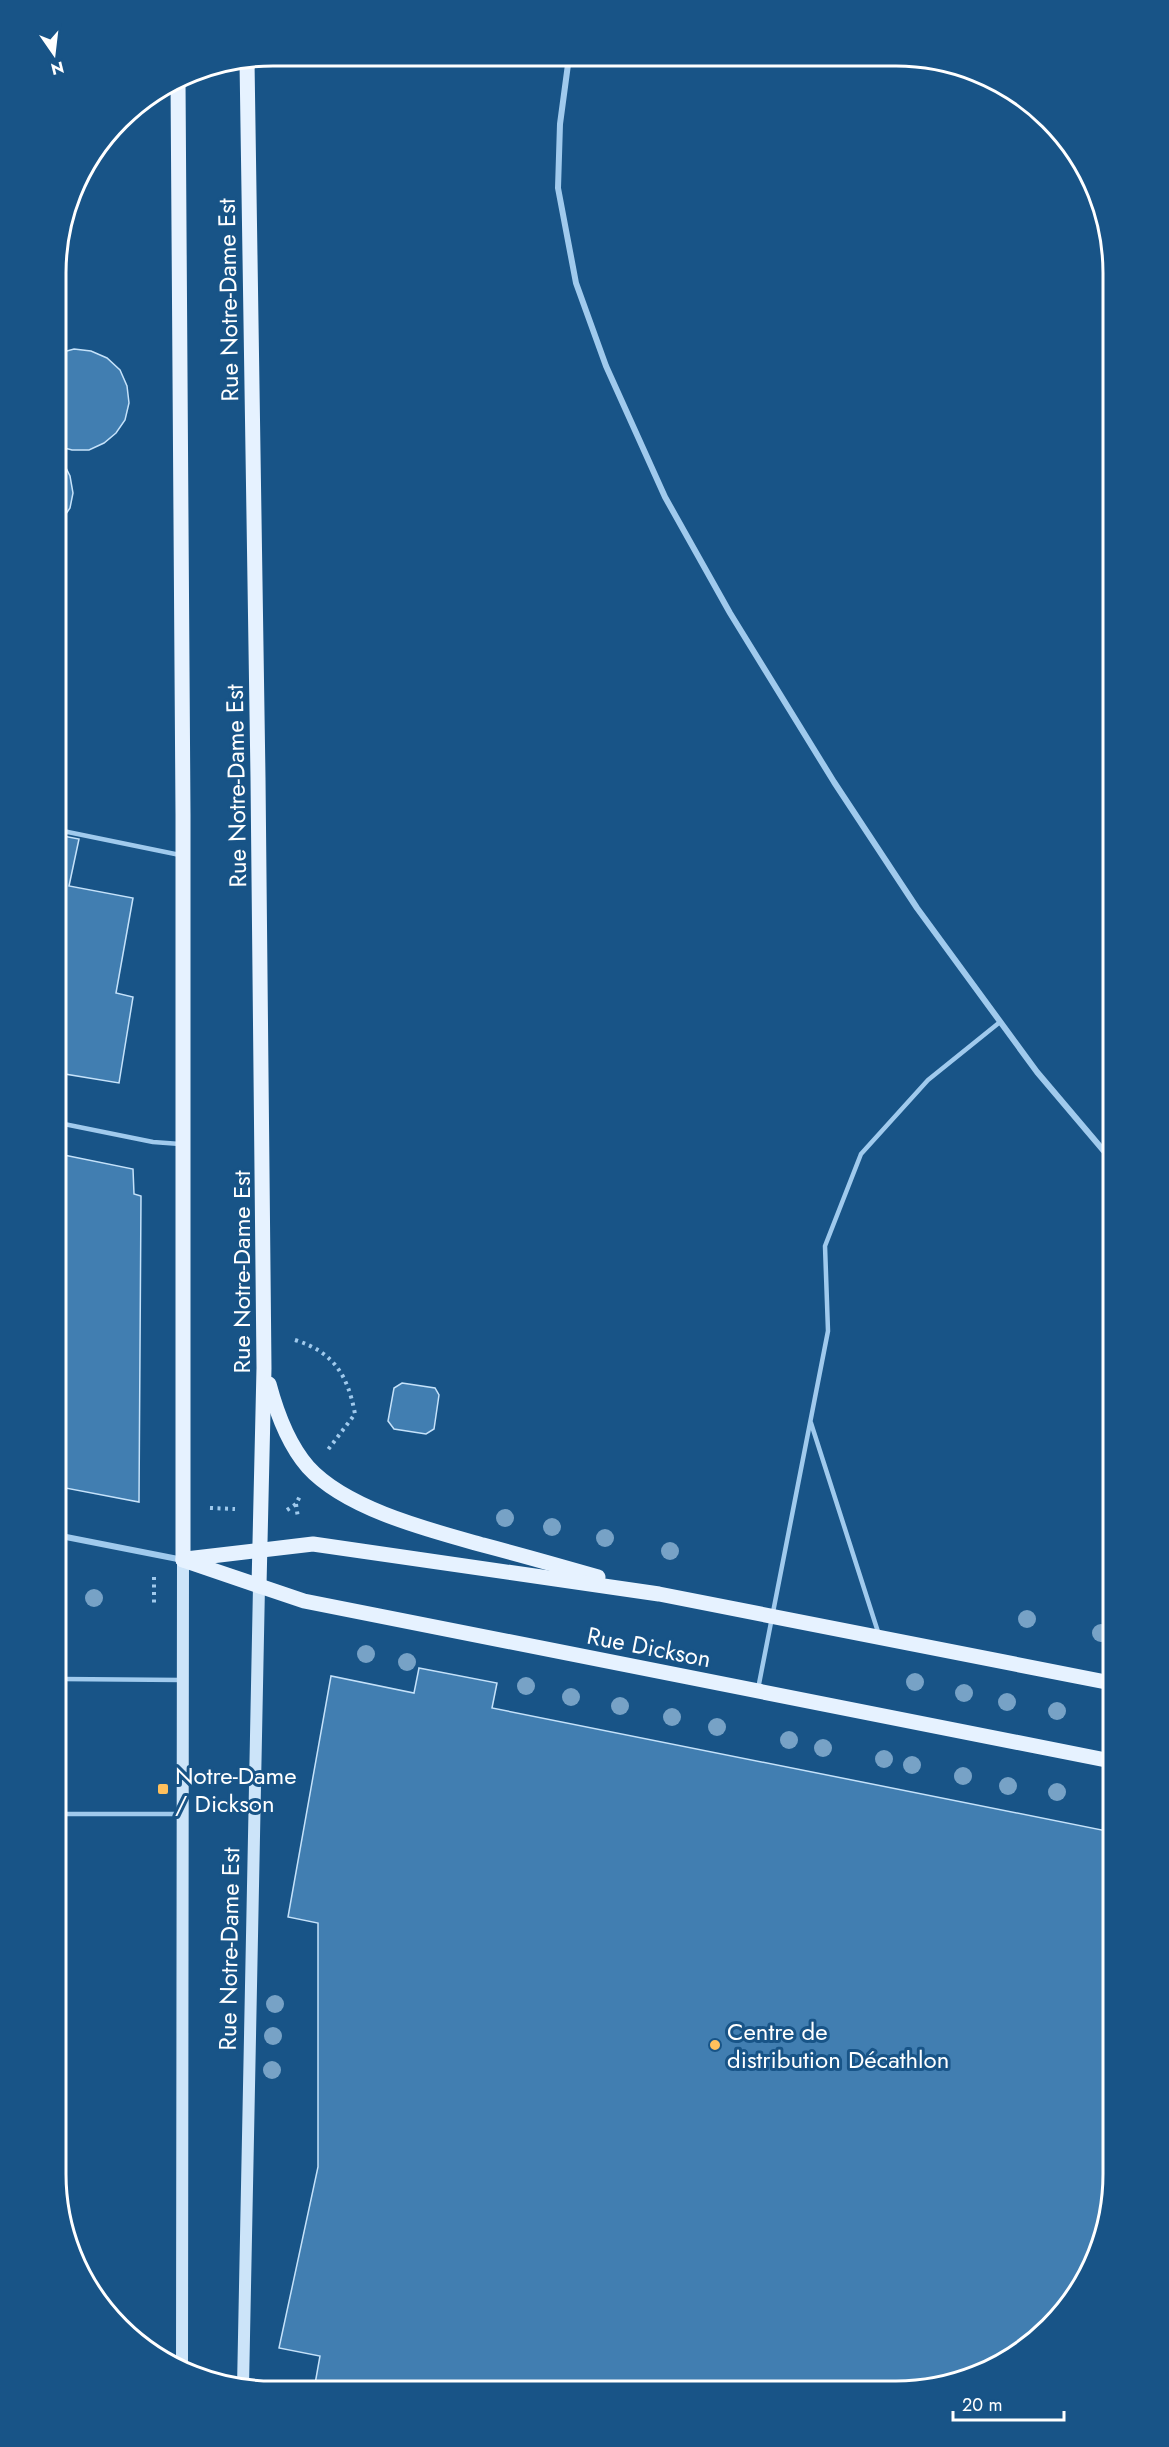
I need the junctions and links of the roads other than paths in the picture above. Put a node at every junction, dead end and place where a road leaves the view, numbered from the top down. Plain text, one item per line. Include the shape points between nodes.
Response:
1 (568, 66) edge
2 (247, 68) edge
3 (178, 89) edge
4 (66, 832) edge
5 (182, 856) junction
6 (1000, 1022) junction
7 (66, 1124) edge
8 (182, 1145) junction
9 (1103, 1150) edge
10 (264, 1368) junction
11 (811, 1423) junction
12 (66, 1537) edge
13 (259, 1550) junction
14 (183, 1560) junction
15 (259, 1587) junction
16 (659, 1594) junction
17 (772, 1616) junction
18 (880, 1638) junction
19 (66, 1679) edge
20 (183, 1680) junction
21 (1103, 1681) edge
22 (758, 1692) junction
23 (1103, 1759) edge
24 (66, 1814) edge
25 (184, 1814) junction
26 (182, 2360) edge
27 (243, 2379) edge

1 - 6 street via 560,124 558,188 576,283 606,366 665,497 730,613 834,783 917,908
2 - 10 main road, Rue Notre-Dame Est
3 - 5 main road, Rue Notre-Dame Est
4 - 5 lane
5 - 8 main road, Rue Notre-Dame Est
6 - 9 street
6 - 11 lane via 928,1080 861,1154 825,1246 828,1330
7 - 8 lane
8 - 14 main road, Rue Notre-Dame Est
10 - 13 main road, Rue Notre-Dame Est
10 - 16 main road via 284,1429 297,1451 309,1467 355,1500 419,1527
11 - 17 lane
11 - 18 lane
12 - 14 street, Rue Dickson
13 - 14 main road, Rue Dickson
13 - 15 main road, Rue Notre-Dame Est
13 - 16 main road, Rue Dickson via 313,1544
14 - 15 main road, Rue Dickson
14 - 20 main road, Rue Notre-Dame Est
15 - 22 main road, Rue Dickson via 304,1601
15 - 27 main road, Rue Notre-Dame Est
16 - 17 main road, Rue Dickson
17 - 18 main road, Rue Dickson
17 - 22 lane
18 - 21 main road, Rue Dickson
19 - 20 lane
20 - 25 main road, Rue Notre-Dame Est
22 - 23 main road, Rue Dickson
24 - 25 lane
25 - 26 main road, Rue Notre-Dame Est

